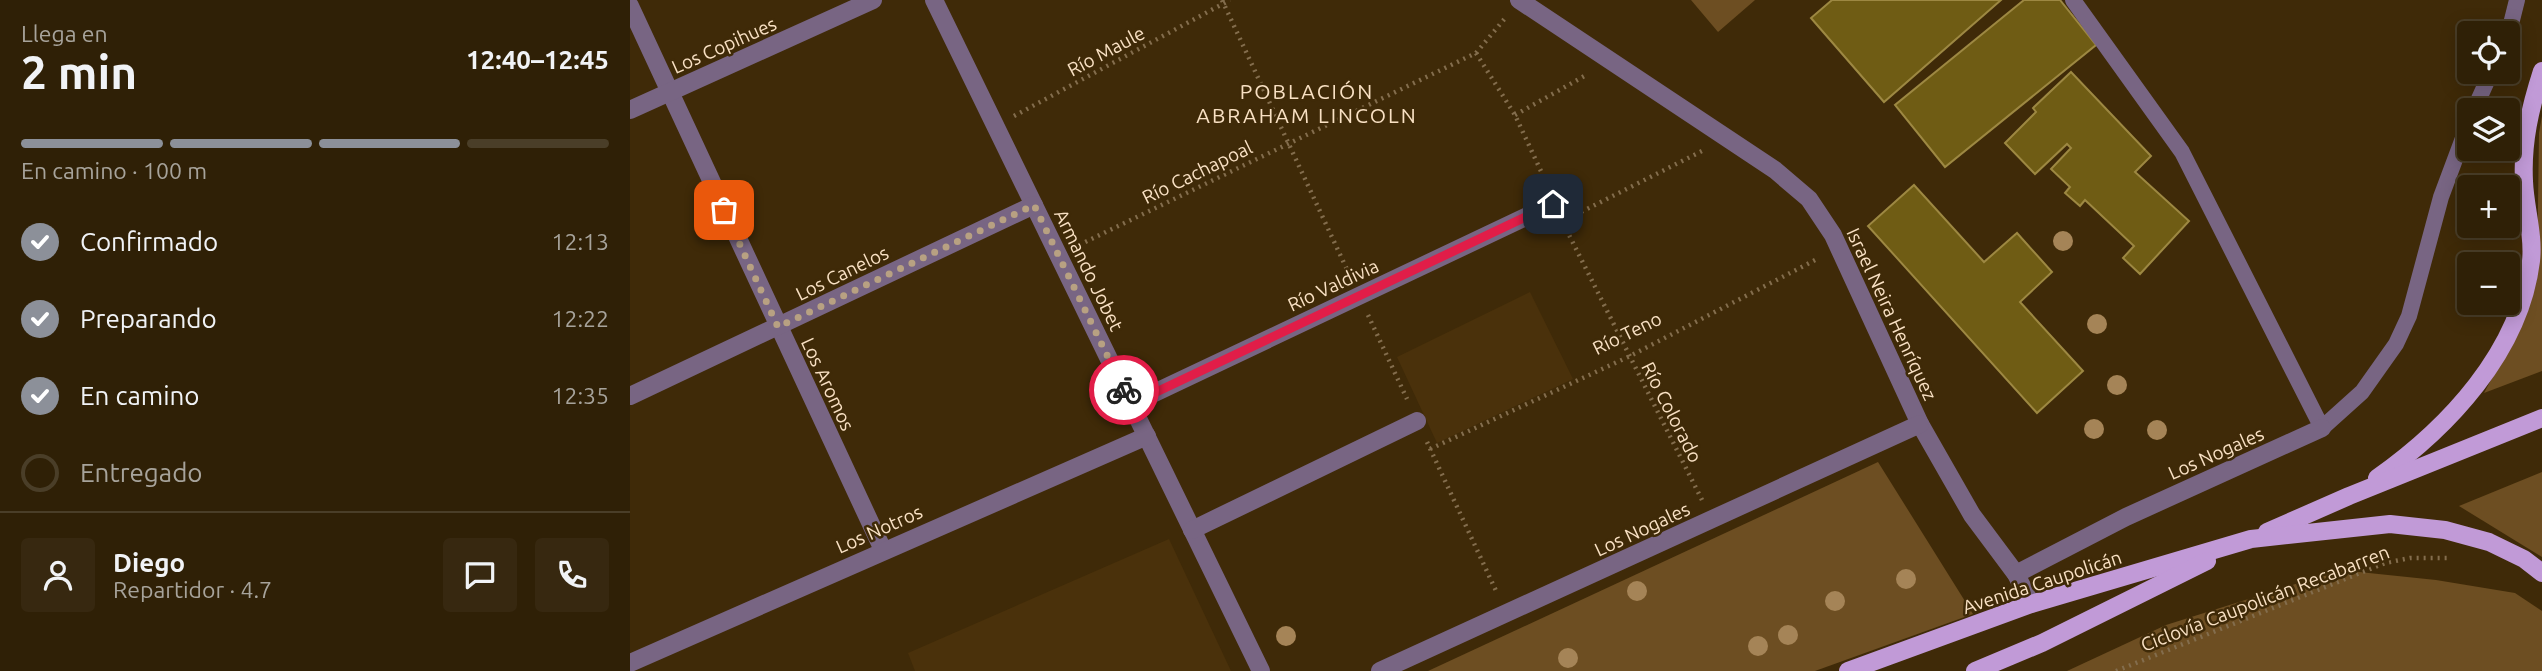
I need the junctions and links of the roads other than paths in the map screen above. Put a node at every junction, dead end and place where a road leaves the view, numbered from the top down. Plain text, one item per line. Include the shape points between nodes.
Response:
1 (873, 0) edge
2 (933, 0) edge
3 (1520, 0) edge
4 (2073, 0) edge
5 (2520, 4) edge
6 (630, 6) edge
7 (2514, 21) edge
8 (2542, 71) edge
9 (670, 92) junction
10 (630, 110) edge
11 (2457, 154) edge
12 (1553, 204) road end
13 (1034, 205) junction
14 (778, 327) junction
15 (630, 396) edge
16 (1131, 404) junction
17 (2542, 418) edge
18 (1417, 421) dead end
19 (1920, 424) junction
20 (2322, 428) junction
21 (1147, 436) junction
22 (2349, 496) junction
23 (1192, 530) junction
24 (2252, 539) junction
25 (883, 550) junction
26 (2542, 573) edge
27 (2015, 575) junction
28 (2031, 604) junction
29 (630, 663) edge
30 (1261, 671) edge
31 (1380, 671) edge
32 (1848, 671) edge
33 (1975, 671) edge

1 - 9 street, Los Copihues
2 - 13 street, Armando Jobet
3 - 19 street, Israel Neira Henríquez via 1775,170 1809,199 1840,248
4 - 20 lane via 2182,152
5 - 7 lane
6 - 9 street, Los Aromos
8 - 22 main road via 2524,155 2530,261 2515,317 2495,357 2461,403 2407,455
9 - 10 street, Los Copihues
9 - 14 street, Los Aromos
11 - 20 lane via 2400,335 2362,392
12 - 16 street, Río Valdivia
13 - 14 street, Los Canelos
13 - 16 street, Armando Jobet
14 - 15 street, Los Canelos
14 - 25 street, Los Aromos
16 - 21 street, Armando Jobet
17 - 22 main road, Avenida Caupolicán
18 - 23 street
19 - 27 street, Israel Neira Henríquez via 1972,515
19 - 31 street, Los Nogales
20 - 27 street, Los Nogales via 2126,517
21 - 23 street, Armando Jobet
21 - 25 street, Los Notros
22 - 24 main road, Avenida Caupolicán
23 - 30 street, Armando Jobet
24 - 26 main road via 2390,524 2445,530 2489,542
24 - 28 main road, Avenida Caupolicán
24 - 33 main road, Avenida Caupolicán via 2042,643
25 - 29 street, Los Notros
27 - 28 street, Israel Neira Henríquez
28 - 32 main road, Avenida Caupolicán

